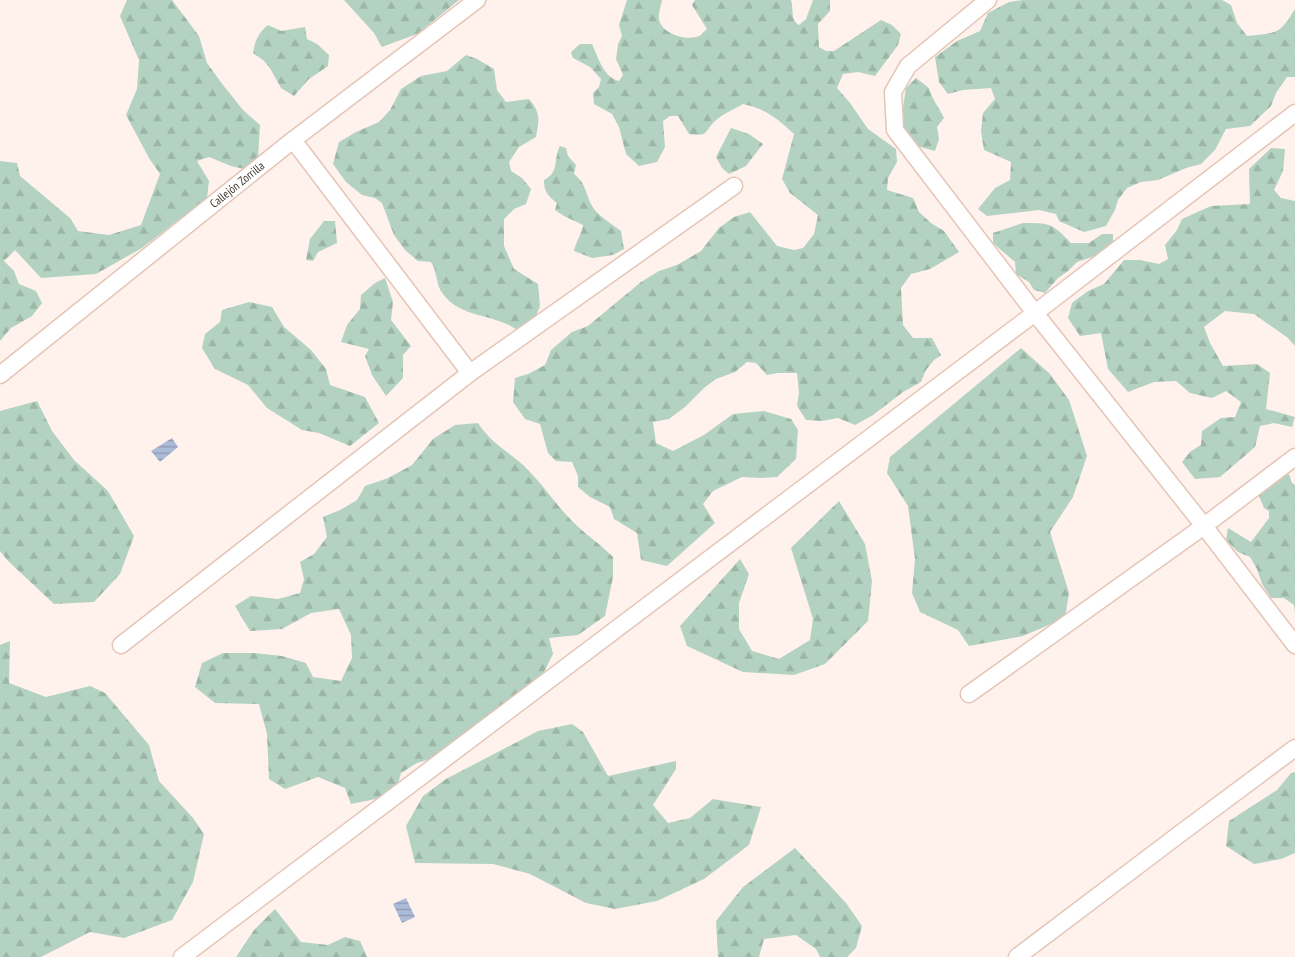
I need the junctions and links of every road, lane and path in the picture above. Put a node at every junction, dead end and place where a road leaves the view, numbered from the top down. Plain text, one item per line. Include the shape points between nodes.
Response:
1 (477, 0) edge
2 (988, 0) edge
3 (1295, 113) edge
4 (293, 140) junction
5 (734, 186) dead end
6 (1035, 313) junction
7 (470, 373) junction
8 (0, 375) edge
9 (1295, 457) edge
10 (1204, 526) junction
11 (121, 645) dead end
12 (1295, 645) edge
13 (969, 694) dead end
14 (1295, 748) edge
15 (182, 957) edge
16 (1017, 957) edge

1 - 4 street, Callejón Zorrilla
2 - 6 street via 908,66 893,92 895,130
3 - 6 street
4 - 7 street
4 - 8 street, Callejón Zorrilla
5 - 7 street
6 - 10 street
6 - 15 street
7 - 11 street
9 - 10 street
10 - 12 street
10 - 13 street
14 - 16 street

